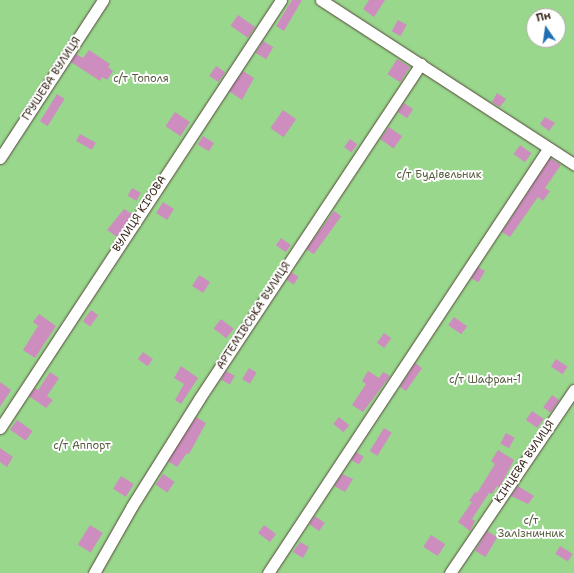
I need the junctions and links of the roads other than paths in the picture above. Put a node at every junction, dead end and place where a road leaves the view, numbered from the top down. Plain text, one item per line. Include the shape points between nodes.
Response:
1 (103, 0) edge
2 (281, 0) edge
3 (321, 0) edge
4 (421, 64) junction
5 (548, 149) junction
6 (0, 158) edge
7 (574, 164) edge
8 (574, 390) edge
9 (0, 428) edge
10 (94, 573) edge
11 (268, 573) edge
12 (450, 573) edge

1 - 6 street, ГРУШЕВА ВУЛИЦЯ
2 - 9 street, ВУЛИЦЯ КІРОВА
3 - 4 street
4 - 5 street
4 - 10 street, АРТЕМІВСЬКА ВУЛИЦЯ via 200,399 132,506
5 - 7 street
5 - 11 street
8 - 12 street, КІНЦЕВА ВУЛИЦЯ

